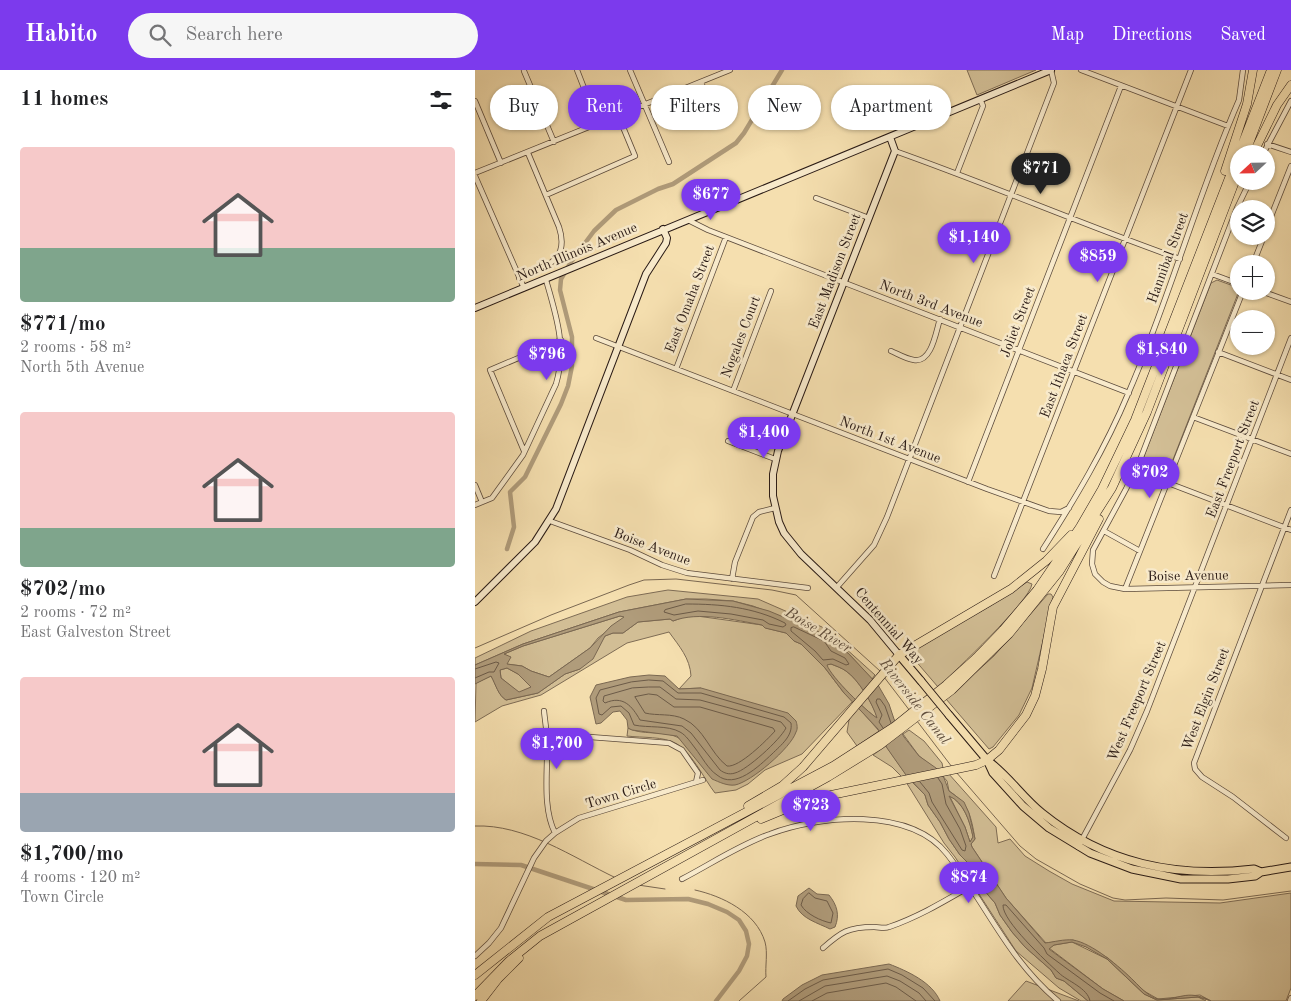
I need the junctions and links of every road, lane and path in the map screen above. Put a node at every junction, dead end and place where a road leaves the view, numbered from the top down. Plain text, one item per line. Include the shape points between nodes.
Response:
1 (577, 70) edge
2 (630, 70) edge
3 (730, 70) edge
4 (1051, 70) edge
5 (1081, 70) edge
6 (1191, 70) edge
7 (1253, 70) edge
8 (1271, 70) edge
9 (1277, 70) edge
10 (524, 71) edge
11 (1244, 72) edge
12 (701, 82) junction
13 (1291, 84) edge
14 (583, 85) edge
15 (702, 85) edge
16 (1121, 86) junction
17 (980, 99) junction
18 (475, 100) edge
19 (1291, 101) edge
20 (644, 104) junction
21 (641, 105) edge
22 (1177, 107) junction
23 (1228, 126) junction
24 (583, 130) edge
25 (624, 130) edge
26 (890, 137) junction
27 (554, 142) junction
28 (1267, 144) joint
29 (1248, 145) edge
30 (1257, 145) edge
31 (895, 151) junction
32 (1291, 152) edge
33 (528, 153) junction
34 (669, 162) dead end
35 (501, 163) junction
36 (1291, 166) edge
37 (957, 173) junction
38 (475, 175) edge
39 (1232, 190) edge
40 (1234, 190) edge
41 (1246, 190) edge
42 (1011, 194) junction
43 (546, 195) junction
44 (1221, 196) junction
45 (816, 198) dead end
46 (1225, 207) junction
47 (1275, 207) edge
48 (869, 218) junction
49 (1070, 218) junction
50 (688, 220) junction
51 (663, 229) junction
52 (725, 237) junction
53 (1125, 240) junction
54 (1180, 259) junction
55 (1212, 274) junction
56 (519, 278) junction
57 (546, 280) junction
58 (1230, 281) edge
59 (843, 282) junction
60 (524, 288) junction
61 (771, 291) dead end
62 (1275, 296) edge
63 (1239, 300) edge
64 (1291, 302) edge
65 (475, 308) edge
66 (940, 319) junction
67 (960, 327) junction
68 (596, 338) dead end
69 (1291, 338) edge
70 (561, 340) junction
71 (618, 347) junction
72 (1019, 350) junction
73 (891, 351) dead end
74 (1218, 352) junction
75 (676, 368) junction
76 (1075, 371) junction
77 (1277, 374) junction
78 (1291, 380) edge
79 (733, 391) junction
80 (1129, 393) junction
81 (792, 415) junction
82 (1193, 417) junction
83 (1252, 439) junction
84 (728, 441) dead end
85 (525, 451) junction
86 (1291, 454) edge
87 (775, 459) junction
88 (909, 460) junction
89 (1155, 478) dead end
90 (968, 482) junction
91 (1167, 483) junction
92 (475, 485) edge
93 (1113, 488) junction
94 (482, 502) junction
95 (1024, 502) junction
96 (475, 505) edge
97 (1227, 507) junction
98 (775, 508) junction
99 (1070, 508) junction
100 (1291, 510) edge
101 (549, 522) junction
102 (1080, 527) junction
103 (1284, 527) junction
104 (1291, 530) edge
105 (1104, 532) junction
106 (1043, 549) dead end
107 (1141, 551) junction
108 (994, 576) dead end
109 (731, 579) junction
110 (1291, 585) edge
111 (1261, 586) junction
112 (837, 587) junction
113 (1195, 587) junction
114 (808, 588) dead end
115 (1125, 589) junction
116 (475, 602) edge
117 (899, 655) junction
118 (544, 711) dead end
119 (917, 714) junction
120 (547, 746) junction
121 (859, 755) junction
122 (987, 760) junction
123 (703, 780) dead end
124 (697, 782) junction
125 (555, 833) junction
126 (723, 836) junction
127 (1287, 838) dead end
128 (694, 840) junction
129 (1080, 843) junction
130 (1291, 867) edge
131 (683, 879) dead end
132 (969, 887) junction
133 (556, 927) junction
134 (823, 948) dead end
135 (475, 956) edge
136 (487, 966) junction
137 (475, 975) edge
138 (475, 981) edge
139 (475, 996) edge
140 (481, 1001) edge
141 (1058, 1001) edge

1 - 14 street
2 - 20 street
3 - 12 street
4 - 17 street, North Illinois Avenue
4 - 42 street via 1054,84
5 - 16 street
6 - 22 street, East Ithaca Street
7 - 44 highway via 1247,104 1224,174
8 - 44 highway
9 - 29 highway
10 - 27 street
11 - 23 street, Hannibal Street via 1239,100
12 - 15 street
12 - 20 street
13 - 30 highway
16 - 22 street
16 - 49 street, Joliet Street
17 - 26 street, North Illinois Avenue
17 - 37 street via 983,106
18 - 35 street
19 - 28 street
20 - 21 street
20 - 34 street
22 - 23 street
22 - 53 street, East Ithaca Street
23 - 54 street, Hannibal Street
24 - 27 street
25 - 43 street via 635,156
26 - 31 street
26 - 50 street, North Illinois Avenue
27 - 33 street
28 - 32 street
31 - 37 street
31 - 48 street, East Madison Street
33 - 35 street
33 - 43 street
35 - 38 street
36 - 47 street
37 - 42 street
38 - 56 street
39 - 46 highway
40 - 46 highway
41 - 55 street
42 - 49 street
42 - 67 street
43 - 56 street via 561,235 562,248 550,264
44 - 102 highway via 1135,420
45 - 48 street
46 - 93 highway via 1147,412
48 - 59 street, East Madison Street
49 - 53 street
49 - 72 street, Joliet Street
50 - 51 street, North Illinois Avenue
50 - 52 street
51 - 57 street, North Illinois Avenue
51 - 71 street via 666,243 646,274
52 - 59 street, North 3rd Avenue
52 - 75 street, East Omaha Street
53 - 54 street
53 - 76 street, East Ithaca Street
54 - 80 street, Hannibal Street
55 - 58 street
55 - 105 street via 1140,460
56 - 60 street
57 - 60 street, North Illinois Avenue
57 - 70 street
59 - 66 street, North 3rd Avenue
59 - 81 street, East Madison Street
60 - 65 street, North Illinois Avenue
61 - 79 street, Nogales Court
62 - 64 street
63 - 74 street
66 - 67 street, North 3rd Avenue
66 - 73 street via 925,358 914,360
67 - 72 street, North 3rd Avenue
67 - 88 street
68 - 71 street, North 1st Avenue
69 - 77 street, East Freeport Street
70 - 85 street via 556,384
70 - 85 street via 490,370
71 - 75 street, North 1st Avenue
71 - 101 street
72 - 76 street, North 3rd Avenue
72 - 90 street, Joliet Street
74 - 77 street
74 - 82 street
75 - 79 street, North 1st Avenue
76 - 80 street, North 3rd Avenue
76 - 95 street, East Ithaca Street
77 - 78 street
77 - 83 street, East Freeport Street
79 - 81 street, North 1st Avenue
80 - 99 street, Hannibal Street
81 - 87 street, East Madison Street
81 - 88 street, North 1st Avenue
82 - 83 street
82 - 91 street
83 - 86 street
83 - 97 street, East Freeport Street
84 - 87 street
85 - 94 street via 492,498
87 - 98 street, Centennial Way via 772,485
88 - 90 street, North 1st Avenue
88 - 112 street via 874,545
89 - 91 street
90 - 95 street, North 1st Avenue
91 - 97 street
91 - 107 street
92 - 94 street
93 - 119 highway via 1059,572 1014,628 984,660
93 - 122 highway via 1053,607 1035,696 1026,715 999,750
94 - 96 street
95 - 99 street, North 1st Avenue via 1049,511 1061,512
95 - 108 street, East Ithaca Street
97 - 103 street
97 - 113 street, East Freeport Street
98 - 109 street via 753,516
98 - 112 street, Centennial Way via 792,545
99 - 106 street, Hannibal Street
100 - 103 street, West Elgin Street
101 - 109 street, Boise Avenue via 674,569
101 - 116 street via 526,552
102 - 117 highway via 1046,561 1011,589
102 - 119 highway via 1037,590 1003,630
103 - 104 street
103 - 111 street, West Elgin Street
105 - 107 street
105 - 115 street, Boise Avenue via 1093,550 1095,574 1103,582
107 - 115 street
109 - 114 street, Boise Avenue
110 - 111 street, Boise Avenue
111 - 113 street, Boise Avenue
111 - 127 street, West Elgin Street via 1194,763 1202,778
112 - 117 street, Centennial Way
113 - 115 street, Boise Avenue
113 - 129 street, West Freeport Street via 1136,737
117 - 122 main road, Centennial Way, bridge
117 - 128 highway via 803,767 782,786
118 - 120 street
119 - 121 highway
120 - 124 street via 590,737 669,743 682,750 696,769
120 - 125 street via 547,797 549,818
121 - 126 highway
121 - 128 highway
122 - 126 highway via 968,767 807,800
122 - 129 main road, Centennial Way via 1042,813
123 - 124 street, Town Circle
124 - 125 street, Town Circle via 579,818
125 - 135 street, Town Circle via 544,843 531,864 501,928
126 - 133 highway
128 - 136 highway via 548,917
129 - 130 main road, Centennial Way via 1159,868 1199,872 1254,869 1261,872
131 - 132 street via 769,834 810,823 859,820 900,824 929,837 946,853
132 - 134 street via 927,912 887,928 845,930
132 - 141 street via 1029,974
133 - 139 highway via 509,961
133 - 140 highway via 529,948
136 - 137 highway
136 - 138 highway

